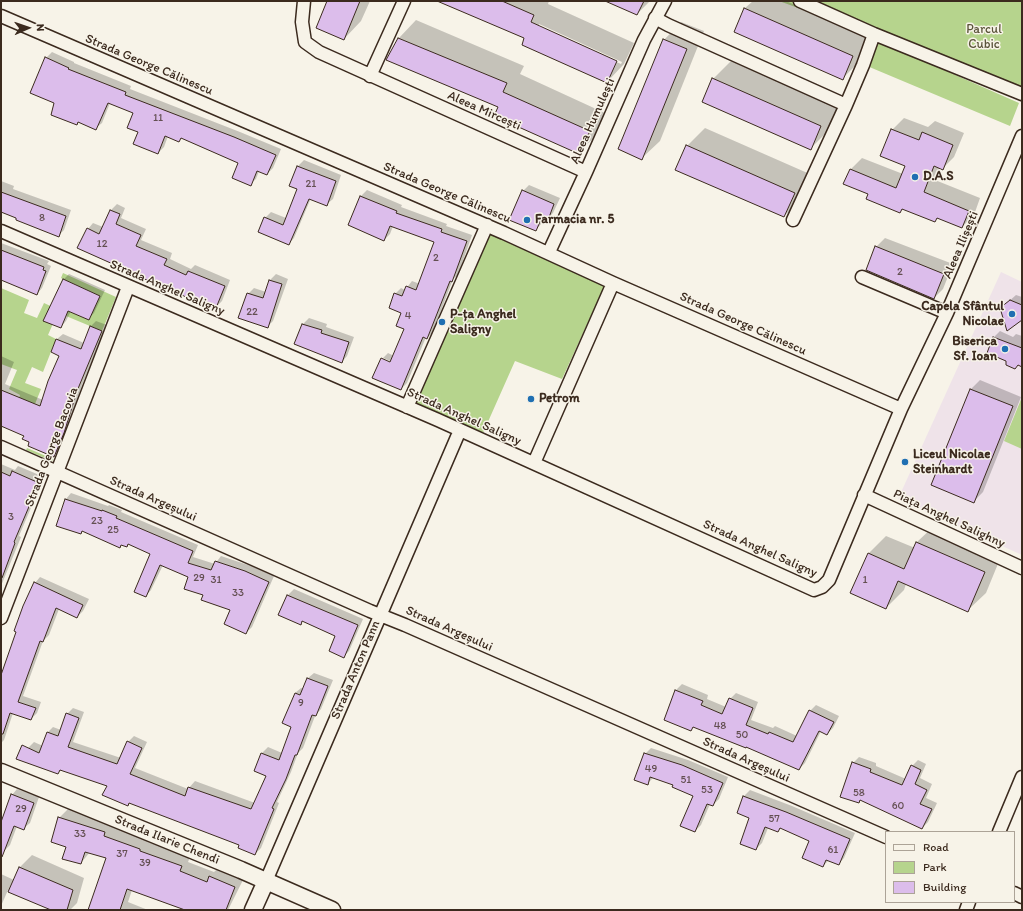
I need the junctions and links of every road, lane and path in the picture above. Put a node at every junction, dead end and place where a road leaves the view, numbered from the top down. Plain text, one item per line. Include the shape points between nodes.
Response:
1 (304, 1) edge
2 (404, 1) edge
3 (665, 1) edge
4 (800, 1) edge
5 (1, 16) edge
6 (655, 18) junction
7 (874, 34) junction
8 (370, 76) junction
9 (1022, 94) edge
10 (846, 105) junction
11 (1022, 136) edge
12 (586, 172) junction
13 (793, 220) dead end
14 (486, 225) junction
15 (1, 231) edge
16 (549, 252) junction
17 (862, 277) dead end
18 (613, 283) junction
19 (128, 287) junction
20 (947, 313) junction
21 (407, 407) junction
22 (902, 409) junction
23 (460, 430) junction
24 (1, 447) edge
25 (534, 463) junction
26 (58, 472) junction
27 (864, 495) junction
28 (1022, 568) edge
29 (380, 615) junction
30 (1, 618) edge
31 (1, 772) edge
32 (1022, 776) edge
33 (999, 831) edge
34 (885, 837) edge
35 (266, 881) junction
36 (253, 910) edge
37 (332, 910) edge

1 - 8 street, Aleea Mircești via 302,22 305,42 319,52
2 - 8 street
3 - 6 street, Aleea Humulești
4 - 7 street
5 - 14 street, Strada George Călinescu
6 - 10 street
6 - 12 street, Aleea Humulești
7 - 9 street
7 - 10 street
8 - 12 street, Aleea Mircești
10 - 13 street
11 - 20 street, Aleea Ilișești
12 - 16 street, Aleea Humulești
14 - 16 street, Strada George Călinescu
14 - 21 street
15 - 19 street, Strada Anghel Saligny
16 - 18 street, Strada George Călinescu
17 - 20 street
18 - 22 street, Strada George Călinescu
18 - 25 street
19 - 21 street, Strada Anghel Saligny
19 - 26 street, Strada George Bacovia
20 - 22 street, Aleea Ilișești
21 - 23 street, Strada Anghel Saligny
22 - 27 street, Aleea Ilișești
23 - 25 street, Strada Anghel Saligny
23 - 29 street, Strada Anton Pann
24 - 26 street, Strada Argeșului
25 - 27 street, Strada Anghel Saligny via 814,590 829,580
26 - 29 street, Strada Argeșului
26 - 30 street, Strada George Bacovia
27 - 28 street, Piața Anghel Salighny
29 - 34 street, Strada Argeșului
29 - 35 street, Strada Anton Pann
31 - 35 street, Strada Ilarie Chendi
32 - 33 street
35 - 36 street, Strada Anton Pann
35 - 37 street, Strada Ilarie Chendi

